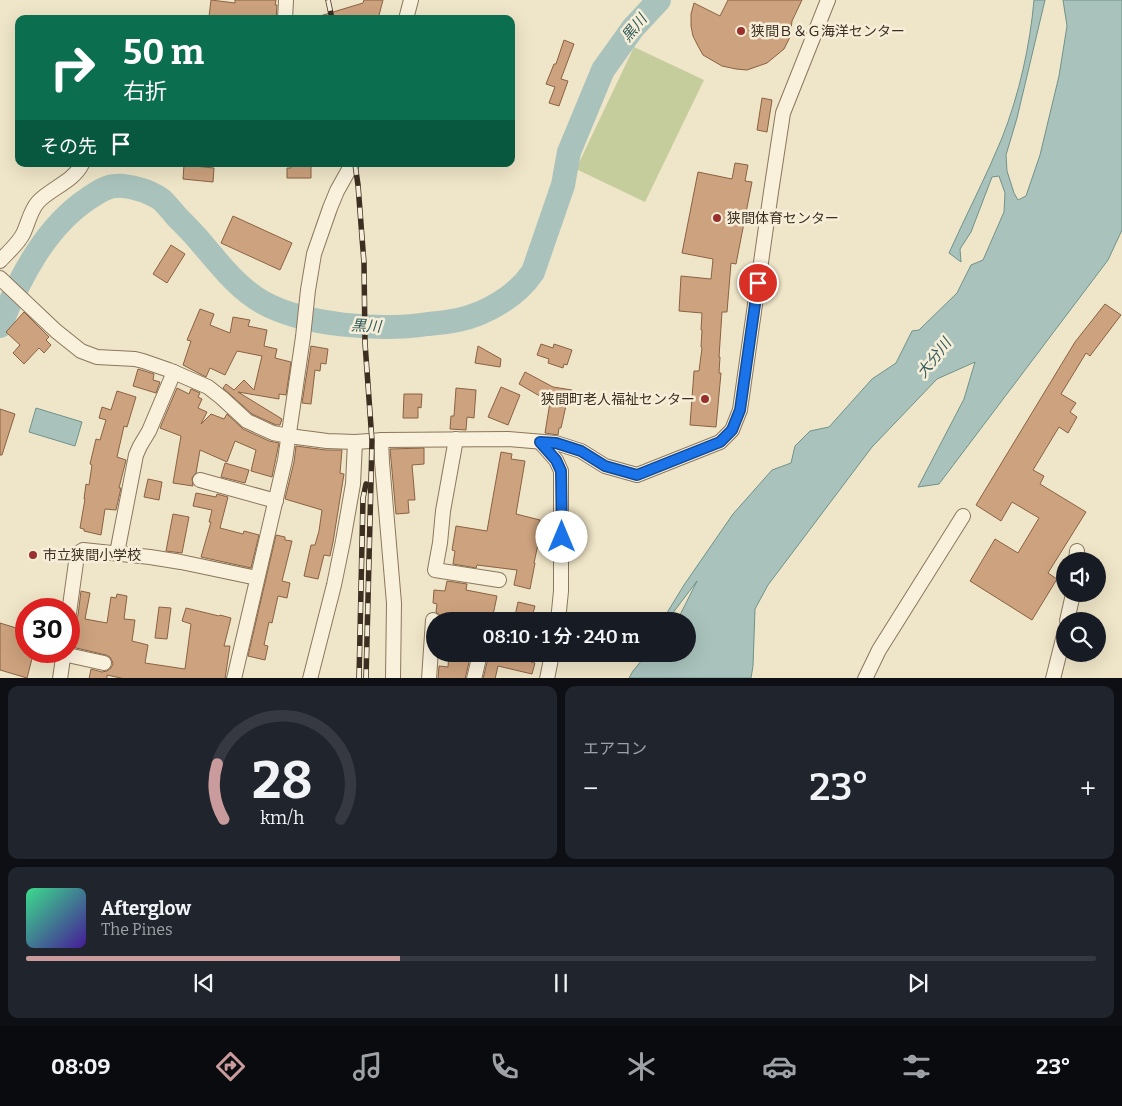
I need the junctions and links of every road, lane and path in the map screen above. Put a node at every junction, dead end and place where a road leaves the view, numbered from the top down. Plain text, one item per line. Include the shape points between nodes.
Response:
1 (286, 0) edge
2 (410, 0) edge
3 (828, 0) edge
4 (285, 15) edge
5 (407, 15) edge
6 (80, 167) edge
7 (349, 167) edge
8 (0, 262) edge
9 (0, 278) edge
10 (174, 372) junction
11 (289, 436) junction
12 (456, 439) junction
13 (381, 440) junction
14 (355, 442) junction
15 (540, 442) junction
16 (200, 480) dead end
17 (276, 501) junction
18 (963, 516) dead end
19 (117, 553) junction
20 (258, 578) junction
21 (499, 580) dead end
22 (71, 598) edge
23 (559, 612) edge
24 (80, 657) edge
25 (430, 662) edge
26 (478, 662) edge
27 (550, 662) edge
28 (1057, 662) edge
29 (62, 663) edge
30 (104, 663) dead end
31 (60, 678) edge
32 (234, 678) edge
33 (310, 678) edge
34 (393, 678) edge
35 (429, 678) edge
36 (474, 678) edge
37 (547, 678) edge
38 (865, 678) edge
39 (1053, 678) edge

1 - 4 street
2 - 5 street
3 - 15 street via 783,113 740,410 732,430 720,442 637,475 605,466 581,451
6 - 8 street via 76,174 37,203 23,235
7 - 11 street via 330,208 314,254
9 - 10 street via 56,331 86,354 136,359
10 - 11 street via 216,392 251,423
10 - 19 street via 136,455
11 - 14 street
11 - 17 street
12 - 13 street
12 - 15 street
12 - 21 street via 435,570
13 - 14 street
13 - 34 street via 394,603
14 - 33 street via 353,484 343,541
15 - 23 street via 561,471
16 - 17 street
17 - 20 street
18 - 38 street
19 - 20 street
19 - 22 street via 82,550 78,553
20 - 32 street
24 - 30 street
25 - 35 street
26 - 36 street
27 - 37 street
28 - 39 street
29 - 31 street

